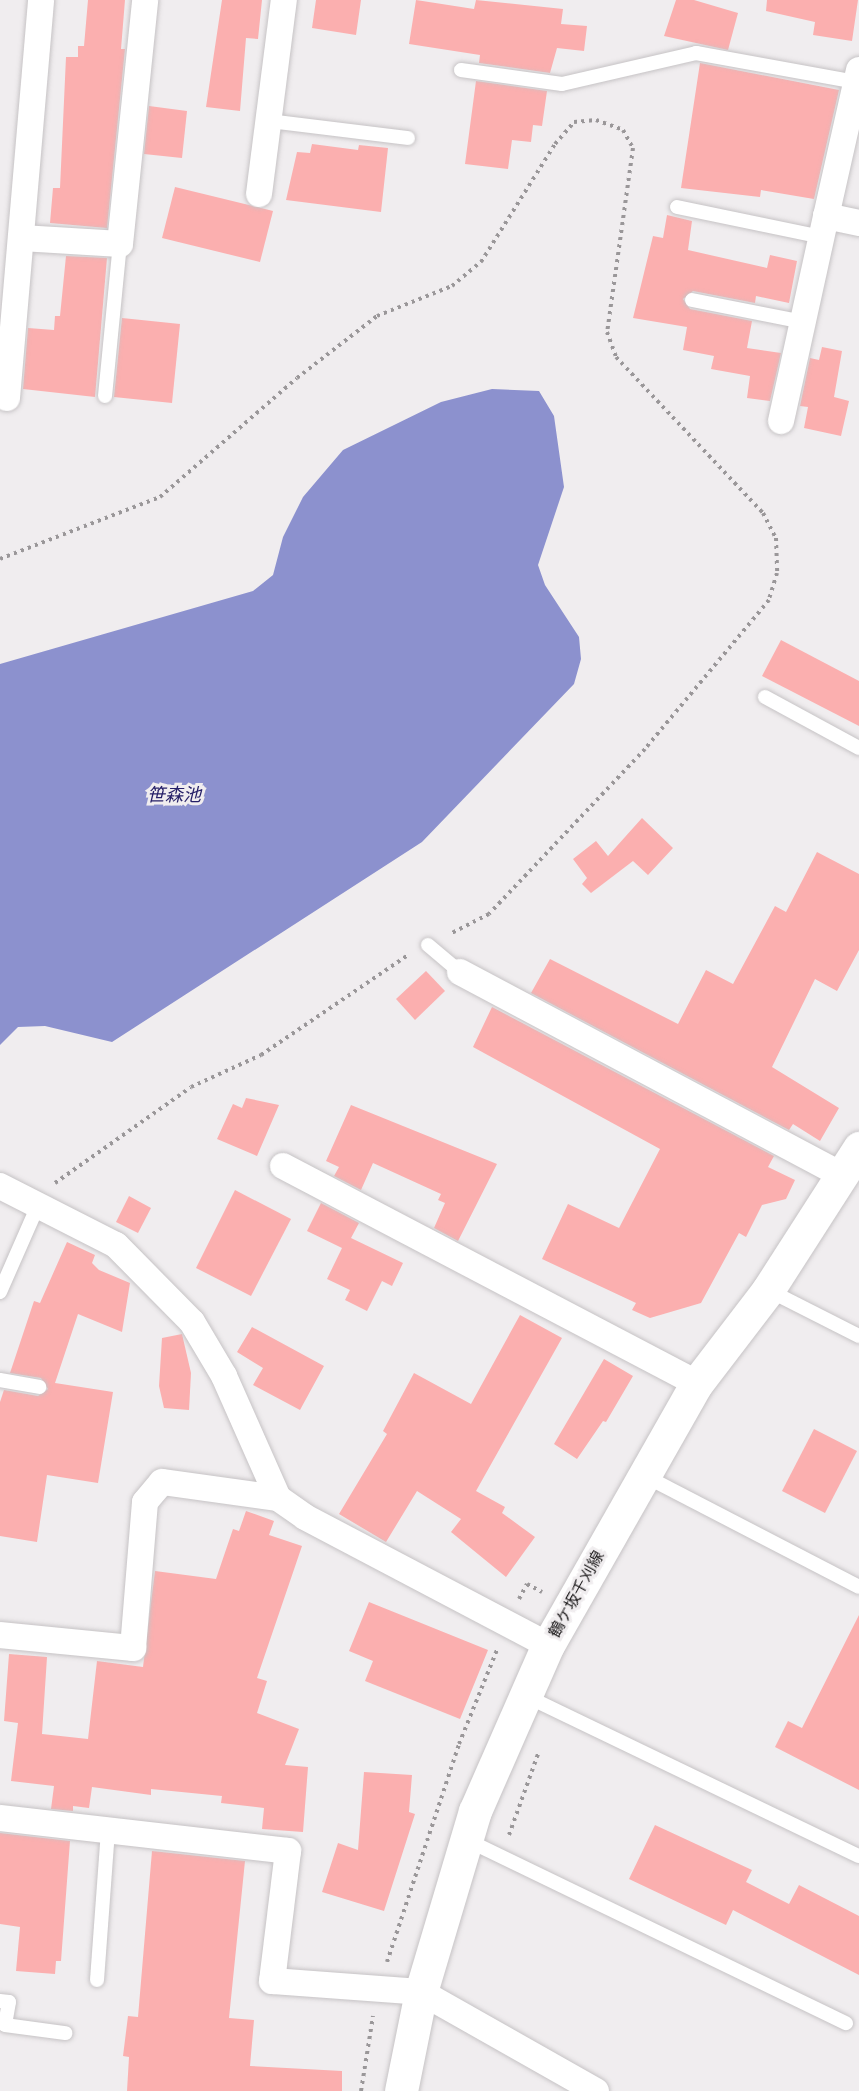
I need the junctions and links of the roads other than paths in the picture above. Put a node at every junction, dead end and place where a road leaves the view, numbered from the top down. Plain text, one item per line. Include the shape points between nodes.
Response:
1 (41, 0) edge
2 (145, 0) edge
3 (284, 0) edge
4 (461, 70) dead end
5 (857, 76) edge
6 (269, 121) junction
7 (408, 138) dead end
8 (259, 194) dead end
9 (677, 207) dead end
10 (859, 223) edge
11 (824, 226) junction
12 (22, 238) junction
13 (120, 244) junction
14 (692, 300) dead end
15 (803, 322) junction
16 (105, 396) dead end
17 (7, 398) dead end
18 (781, 421) dead end
19 (765, 697) dead end
20 (859, 748) edge
21 (428, 945) road end
22 (460, 972) joint
23 (859, 1148) edge
24 (283, 1167) dead end
25 (841, 1174) junction
26 (0, 1186) edge
27 (46, 1194) junction
28 (768, 1290) junction
29 (0, 1292) edge
30 (859, 1336) edge
31 (0, 1380) edge
32 (697, 1383) junction
33 (39, 1387) dead end
34 (643, 1475) junction
35 (278, 1498) junction
36 (859, 1587) edge
37 (0, 1635) edge
38 (548, 1645) junction
39 (526, 1696) junction
40 (0, 1818) edge
41 (108, 1830) junction
42 (467, 1840) junction
43 (859, 1856) edge
44 (97, 1980) dead end
45 (421, 1992) junction
46 (0, 2001) edge
47 (846, 2023) dead end
48 (65, 2033) dead end
49 (401, 2091) edge
50 (596, 2091) edge

1 - 12 street
2 - 13 street
3 - 6 street
4 - 5 lane via 562,84 696,53
5 - 11 street
6 - 7 lane
6 - 8 street
9 - 11 lane
10 - 11 street
11 - 15 street
12 - 13 street
12 - 17 street
13 - 16 lane
14 - 15 lane
15 - 18 street
19 - 20 lane
21 - 22 lane
22 - 25 street
23 - 25 main road, 鶴ケ坂千刈線
24 - 32 street
25 - 28 main road, 鶴ケ坂千刈線
26 - 27 street
27 - 29 lane
27 - 35 street via 116,1245 192,1322 224,1376
28 - 30 lane
28 - 32 main road, 鶴ケ坂千刈線
31 - 33 lane
32 - 34 main road, 鶴ケ坂千刈線
34 - 36 lane
34 - 38 main road, 鶴ケ坂千刈線
35 - 37 street via 162,1482 145,1502 133,1648
35 - 38 street via 305,1517
38 - 39 main road, 鶴ケ坂千刈線
39 - 42 main road, 鶴ケ坂千刈線 via 475,1811
39 - 43 lane
40 - 41 street
41 - 44 lane
41 - 45 street via 288,1851 272,1981
42 - 45 main road, 鶴ケ坂千刈線
42 - 47 lane
45 - 49 main road, 鶴ケ坂千刈線
45 - 50 street
46 - 48 lane via 9,2002 5,2025

